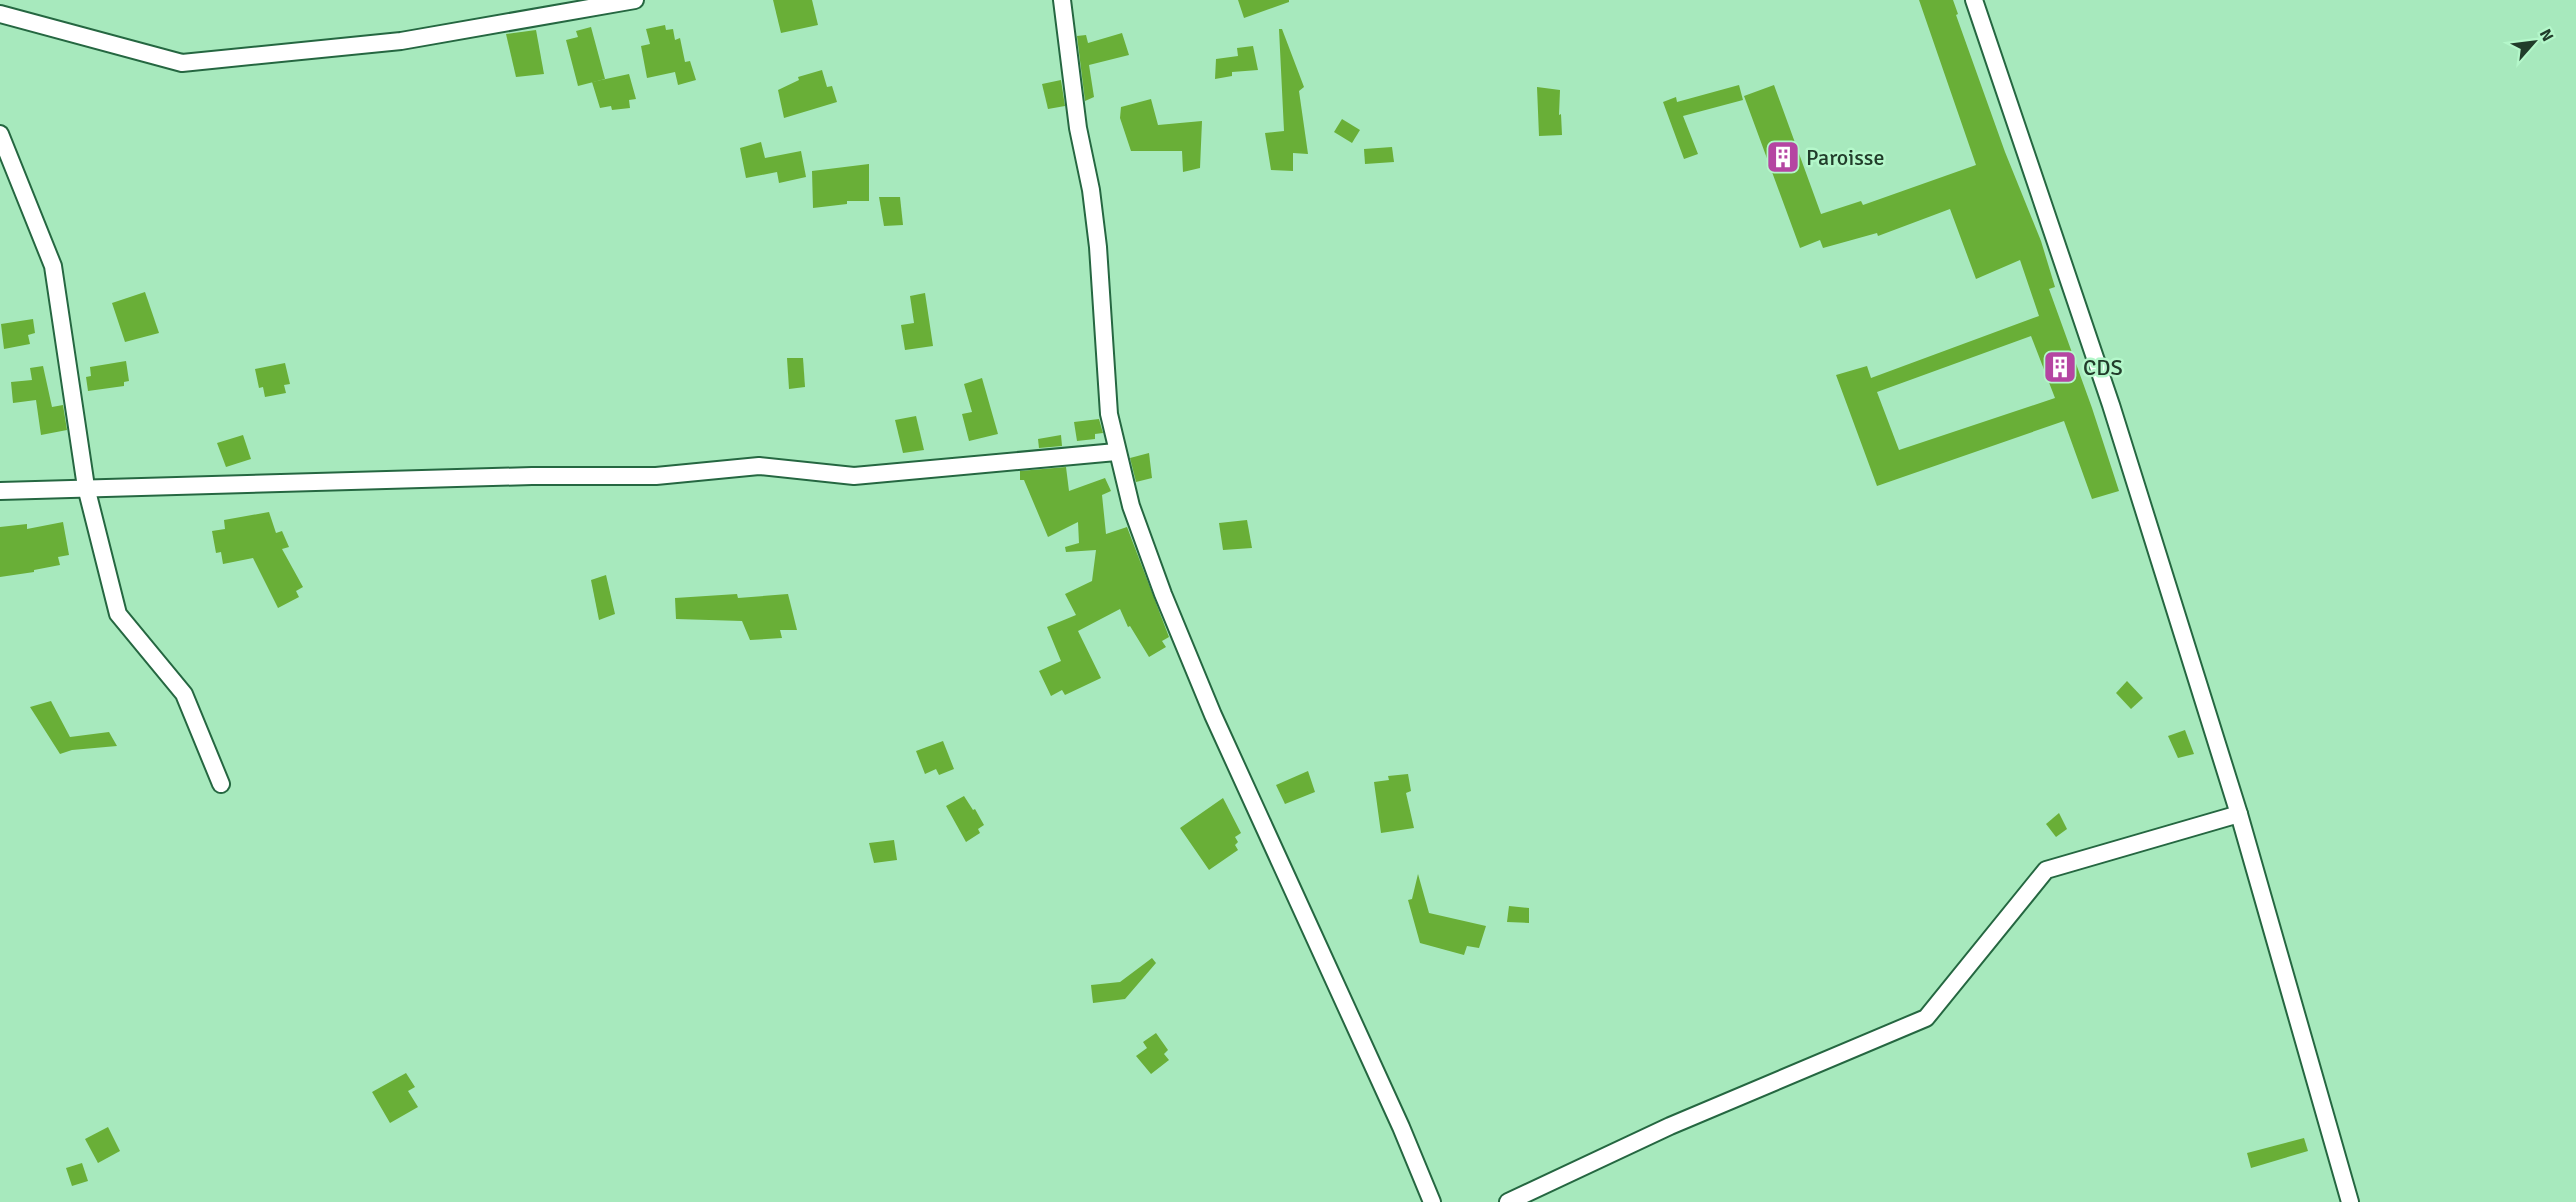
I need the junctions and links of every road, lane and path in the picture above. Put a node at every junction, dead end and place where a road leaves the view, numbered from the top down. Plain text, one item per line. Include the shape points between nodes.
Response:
1 (635, 0) edge
2 (1062, 0) edge
3 (1974, 0) edge
4 (0, 14) edge
5 (0, 134) edge
6 (1116, 452) junction
7 (86, 488) junction
8 (0, 491) edge
9 (221, 784) dead end
10 (2239, 814) junction
11 (1432, 1202) edge
12 (1508, 1202) edge
13 (2350, 1202) edge

1 - 4 street via 400,41 182,63
2 - 6 street via 1078,128 1091,190 1109,414
3 - 10 street via 2111,405
5 - 7 street via 53,266
6 - 7 street via 854,476 759,466 656,476
6 - 11 street via 1159,583 1208,704
7 - 8 street
7 - 9 street via 118,614 184,693
10 - 12 street via 2046,870 1926,1018 1670,1126
10 - 13 street

